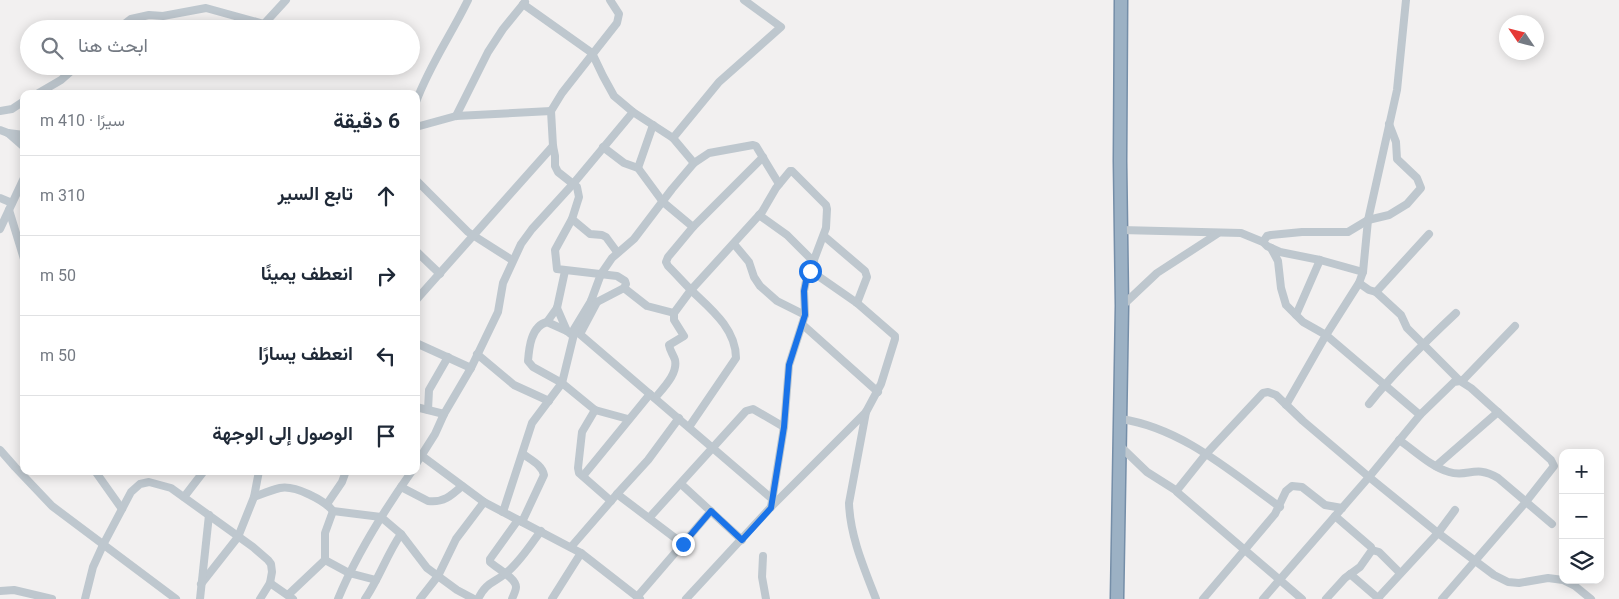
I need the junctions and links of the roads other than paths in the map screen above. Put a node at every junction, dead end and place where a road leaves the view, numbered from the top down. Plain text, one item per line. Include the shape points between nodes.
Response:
1 (286, 0) edge
2 (468, 0) edge
3 (610, 0) edge
4 (744, 0) edge
5 (1121, 0) edge
6 (1406, 0) edge
7 (525, 2) edge
8 (130, 20) edge
9 (250, 20) edge
10 (268, 20) edge
11 (592, 53) junction
12 (66, 75) edge
13 (44, 90) edge
14 (420, 91) edge
15 (20, 104) edge
16 (0, 111) edge
17 (551, 111) junction
18 (633, 112) junction
19 (456, 116) junction
20 (1389, 124) junction
21 (653, 125) junction
22 (420, 126) edge
23 (0, 130) edge
24 (8, 133) junction
25 (20, 134) edge
26 (674, 138) junction
27 (20, 144) edge
28 (553, 146) junction
29 (603, 147) junction
30 (762, 157) junction
31 (694, 163) junction
32 (638, 168) junction
33 (420, 184) edge
34 (573, 184) junction
35 (779, 184) junction
36 (20, 186) edge
37 (0, 198) edge
38 (663, 202) junction
39 (10, 207) junction
40 (759, 215) junction
41 (572, 219) junction
42 (1368, 220) junction
43 (693, 227) junction
44 (0, 229) edge
45 (1121, 230) junction
46 (1217, 234) junction
47 (1429, 234) dead end
48 (473, 236) junction
49 (824, 236) junction
50 (1263, 242) junction
51 (20, 244) edge
52 (734, 244) junction
53 (1271, 248) junction
54 (618, 252) junction
55 (420, 255) edge
56 (512, 260) junction
57 (1320, 260) junction
58 (814, 262) junction
59 (565, 271) junction
60 (810, 271) junction
61 (1363, 272) junction
62 (440, 274) junction
63 (601, 274) junction
64 (1359, 283) junction
65 (624, 288) junction
66 (691, 290) junction
67 (1376, 292) junction
68 (420, 296) edge
69 (594, 301) junction
70 (857, 302) junction
71 (1122, 306) junction
72 (557, 308) junction
73 (674, 313) junction
74 (1456, 313) dead end
75 (805, 315) junction
76 (1296, 315) junction
77 (546, 322) junction
78 (803, 325) junction
79 (1515, 326) dead end
80 (573, 332) junction
81 (1326, 335) junction
82 (1423, 344) junction
83 (420, 345) edge
84 (478, 354) junction
85 (448, 357) junction
86 (472, 368) junction
87 (1460, 381) junction
88 (562, 383) junction
89 (1385, 384) junction
90 (878, 392) junction
91 (653, 396) junction
92 (549, 401) junction
93 (1369, 404) dead end
94 (1286, 405) junction
95 (420, 408) edge
96 (428, 410) junction
97 (595, 410) junction
98 (866, 412) junction
99 (1498, 412) junction
100 (444, 414) junction
101 (1420, 415) junction
102 (678, 418) junction
103 (628, 419) junction
104 (1120, 419) junction
105 (689, 427) junction
106 (784, 427) junction
107 (1400, 440) junction
108 (1120, 446) junction
109 (713, 448) junction
110 (0, 450) edge
111 (523, 454) junction
112 (1206, 454) junction
113 (422, 456) junction
114 (420, 459) edge
115 (1436, 466) junction
116 (20, 472) edge
117 (23, 475) edge
118 (98, 475) edge
119 (201, 475) edge
120 (258, 475) edge
121 (345, 475) edge
122 (405, 475) edge
123 (583, 476) junction
124 (1369, 477) junction
125 (681, 484) junction
126 (462, 486) junction
127 (400, 487) junction
128 (1177, 491) junction
129 (617, 494) junction
130 (184, 497) junction
131 (254, 497) junction
132 (772, 498) junction
133 (611, 501) junction
134 (484, 502) junction
135 (1525, 503) junction
136 (327, 504) junction
137 (1280, 507) junction
138 (771, 508) junction
139 (1342, 508) junction
140 (122, 509) junction
141 (1455, 510) dead end
142 (333, 511) junction
143 (711, 511) junction
144 (504, 512) junction
145 (208, 515) junction
146 (1335, 516) junction
147 (381, 517) junction
148 (649, 518) junction
149 (520, 521) junction
150 (1552, 524) dead end
151 (541, 531) junction
152 (1438, 533) junction
153 (401, 534) junction
154 (238, 537) junction
155 (742, 540) junction
156 (683, 544) junction
157 (102, 545) junction
158 (571, 547) junction
159 (1244, 550) junction
160 (1372, 550) junction
161 (581, 553) junction
162 (763, 556) dead end
163 (325, 560) junction
164 (1475, 561) junction
165 (349, 572) junction
166 (506, 574) junction
167 (1350, 574) junction
168 (1400, 574) junction
169 (438, 576) junction
170 (376, 580) junction
171 (1280, 580) junction
172 (270, 583) junction
173 (201, 584) junction
174 (0, 591) edge
175 (291, 597) edge
176 (635, 597) edge
177 (172, 598) edge
178 (52, 599) edge
179 (85, 599) edge
180 (200, 599) edge
181 (260, 599) edge
182 (338, 599) edge
183 (365, 599) edge
184 (420, 599) edge
185 (474, 599) edge
186 (478, 599) edge
187 (512, 599) edge
188 (552, 599) edge
189 (686, 599) edge
190 (766, 599) edge
191 (876, 599) edge
192 (1117, 599) edge
193 (1203, 599) edge
194 (1263, 599) edge
195 (1302, 599) edge
196 (1326, 599) edge
197 (1378, 599) edge
198 (1442, 599) edge
199 (1591, 599) edge

1 - 10 street
2 - 14 street
3 - 11 street via 619,14 618,20
4 - 26 street via 781,27 719,82
5 - 45 highway
6 - 20 street via 1397,90
7 - 11 street
7 - 19 street via 488,52
8 - 9 street via 206,8
11 - 17 street
11 - 18 street via 610,91
12 - 13 street
15 - 16 street
17 - 19 street
17 - 28 street
18 - 21 street
18 - 29 street
19 - 22 street
20 - 42 street
20 - 42 street via 1396,142 1397,159 1416,178 1421,188 1407,204 1389,215
21 - 26 street
21 - 32 street
23 - 24 street
24 - 25 street
24 - 27 street
26 - 31 street
28 - 34 street via 556,170
28 - 48 street
29 - 32 street via 624,163
29 - 34 street
30 - 31 street via 756,146 750,145 709,153
30 - 35 street
30 - 43 street
31 - 38 street
32 - 38 street
33 - 48 street
34 - 41 street via 578,188 579,197
34 - 56 street via 532,229
35 - 40 street
35 - 49 street via 792,171 823,202 827,209
36 - 39 street
37 - 39 street
38 - 43 street
38 - 54 street via 634,239
39 - 44 street
39 - 51 street
40 - 52 street
40 - 58 street via 788,235
41 - 54 street via 590,234 606,237
41 - 59 street via 555,250 557,270
42 - 50 street via 1348,232 1271,235
42 - 61 street
43 - 66 street via 666,262
45 - 46 street
45 - 71 highway
46 - 50 street via 1241,234
46 - 71 street via 1156,273
47 - 67 street
48 - 56 street
48 - 62 street
49 - 58 street
49 - 70 street via 865,271
50 - 53 street
52 - 66 street
52 - 75 street via 749,262 760,286 777,301
53 - 57 street
53 - 76 street via 1278,261 1286,304
54 - 63 street
55 - 62 street
56 - 84 street via 503,283 498,312
57 - 61 street
57 - 76 street
58 - 60 street
59 - 63 street
59 - 72 street
60 - 70 street
60 - 75 street via 804,291
61 - 64 street
62 - 68 street
63 - 65 street via 617,276 625,281
63 - 69 street
64 - 67 street
64 - 81 street
65 - 69 street
65 - 73 street via 647,306
66 - 73 street
66 - 105 street via 713,310 727,329 734,341 736,358
67 - 82 street via 1401,315 1407,328
69 - 80 street
70 - 90 street via 895,336
71 - 104 highway
72 - 77 street
72 - 80 street
73 - 91 street via 674,320 684,336 669,345 674,360 672,375
74 - 82 street
75 - 78 street
76 - 81 street
77 - 80 street
77 - 88 street via 538,326 531,340 528,361
78 - 90 street
78 - 106 street via 789,365
79 - 87 street
80 - 88 street
80 - 91 street
81 - 89 street
81 - 94 street
82 - 87 street
82 - 89 street
83 - 85 street
84 - 86 street
84 - 92 street via 514,385
85 - 86 street
85 - 96 street via 429,390
86 - 100 street
87 - 99 street
87 - 101 street via 1454,382
88 - 92 street
88 - 97 street
89 - 93 street
89 - 101 street
90 - 98 street
91 - 102 street
91 - 103 street
92 - 111 street via 532,423
94 - 112 street via 1272,393 1263,393
94 - 124 street
95 - 96 street
96 - 100 street
97 - 103 street
97 - 123 street via 582,432 578,468
98 - 138 street
98 - 191 street via 849,515 851,531
99 - 115 street
99 - 135 street via 1554,463 1553,469
100 - 113 street
101 - 107 street
102 - 105 street
102 - 129 street via 648,460
103 - 123 street
104 - 108 highway
104 - 112 street via 1143,423
105 - 109 street
106 - 109 street via 750,409
106 - 132 street
107 - 115 street
107 - 124 street
108 - 128 street via 1147,472
108 - 192 highway
109 - 125 street
109 - 132 street
110 - 116 street
111 - 144 street
111 - 149 street via 543,470 544,475
112 - 128 street
112 - 137 street
113 - 114 street
113 - 126 street
115 - 135 street via 1456,473 1474,471 1491,474
117 - 157 street via 52,506
118 - 140 street
119 - 130 street
120 - 131 street
121 - 136 street
122 - 127 street
123 - 133 street
124 - 139 street
124 - 152 street
125 - 143 street
125 - 148 street
126 - 127 street via 446,500 433,502
126 - 134 street
127 - 147 street
128 - 159 street
129 - 133 street
129 - 148 street
130 - 140 street via 171,488 149,482 140,484 131,492
130 - 145 street
131 - 136 street via 285,488
131 - 154 street
132 - 138 street
133 - 158 street
134 - 144 street
134 - 169 street via 456,539
135 - 150 street
135 - 164 street
136 - 142 street
137 - 139 street via 1286,491 1296,486 1307,490 1325,505
137 - 159 street
138 - 155 street
139 - 146 street
140 - 157 street
141 - 152 street
142 - 147 street
142 - 163 street via 325,533
143 - 155 street
143 - 156 street
144 - 149 street
145 - 154 street
145 - 173 street
146 - 160 street
146 - 171 street
147 - 153 street
147 - 165 street
148 - 156 street
149 - 151 street
149 - 166 street via 490,559
151 - 158 street
151 - 166 street
152 - 164 street
152 - 168 street
153 - 169 street via 422,562
153 - 170 street
154 - 172 street via 268,560 272,572
154 - 173 street
155 - 189 street
156 - 176 street
157 - 177 street
157 - 179 street
158 - 161 street
159 - 171 street
159 - 193 street
160 - 167 street via 1360,567
160 - 168 street via 1379,552
161 - 176 street
161 - 188 street
162 - 190 street
163 - 165 street
163 - 175 street
164 - 198 street
164 - 199 street via 1503,580 1519,583 1548,578 1563,580
165 - 170 street
165 - 182 street
166 - 186 street via 486,586
166 - 187 street via 516,587
167 - 196 street
167 - 197 street
168 - 197 street
169 - 184 street
169 - 185 street
170 - 183 street
171 - 194 street
171 - 195 street
172 - 175 street
172 - 181 street
173 - 180 street
174 - 178 street via 14,590

